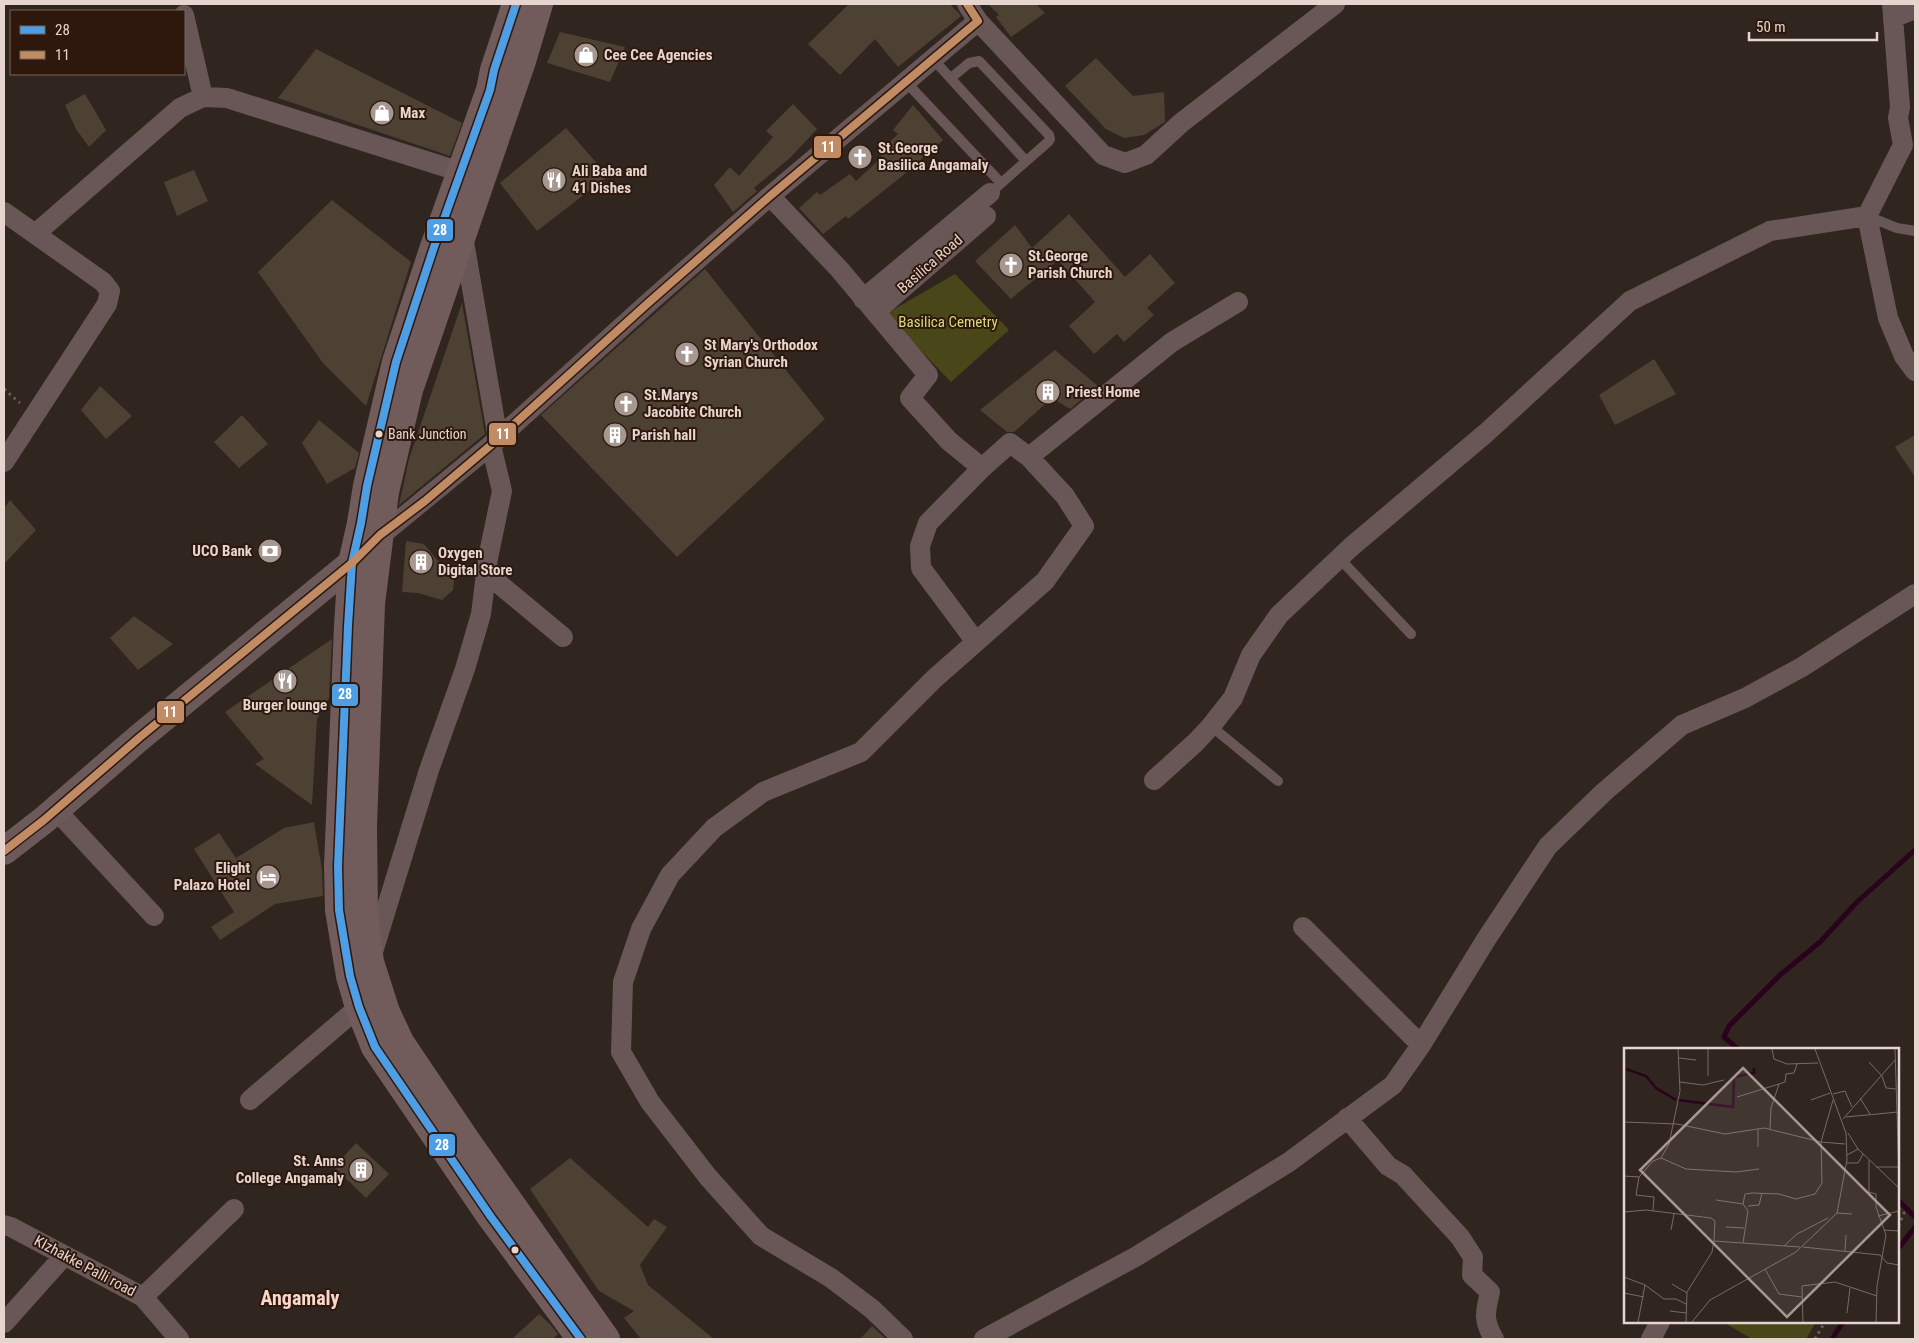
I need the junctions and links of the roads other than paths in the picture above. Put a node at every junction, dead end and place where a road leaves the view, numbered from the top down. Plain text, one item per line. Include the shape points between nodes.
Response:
1 (516, 4) edge
2 (539, 4) edge
3 (967, 4) edge
4 (1335, 4) edge
5 (1915, 10) edge
6 (1893, 11) edge
7 (185, 19) edge
8 (978, 20) junction
9 (932, 58) junction
10 (951, 78) junction
11 (906, 81) junction
12 (203, 97) junction
13 (1026, 161) junction
14 (461, 172) junction
15 (996, 188) junction
16 (770, 196) junction
17 (4, 212) edge
18 (986, 216) dead end
19 (1867, 216) junction
20 (1915, 230) edge
21 (462, 232) junction
22 (35, 234) junction
23 (1238, 302) dead end
24 (869, 305) junction
25 (1915, 371) edge
26 (494, 442) junction
27 (1029, 457) junction
28 (4, 462) edge
29 (982, 468) junction
30 (380, 535) junction
31 (1339, 558) junction
32 (352, 563) junction
33 (486, 572) junction
34 (1915, 594) edge
35 (1411, 634) dead end
36 (563, 636) dead end
37 (976, 642) junction
38 (1212, 726) junction
39 (1154, 780) dead end
40 (1278, 781) dead end
41 (56, 810) junction
42 (4, 851) edge
43 (154, 916) dead end
44 (1303, 927) dead end
45 (370, 962) junction
46 (358, 1007) junction
47 (1421, 1045) junction
48 (250, 1100) dead end
49 (1347, 1118) junction
50 (234, 1210) dead end
51 (4, 1225) edge
52 (64, 1256) junction
53 (143, 1297) junction
54 (4, 1323) edge
55 (1659, 1323) edge
56 (4, 1336) edge
57 (8, 1339) edge
58 (179, 1339) edge
59 (581, 1339) edge
60 (606, 1339) edge
61 (903, 1339) edge
62 (984, 1339) edge
63 (1494, 1339) edge
64 (1651, 1339) edge

1 - 14 highway
2 - 21 highway
3 - 8 street
4 - 8 street via 1181,123 1146,155 1125,163 1103,155
5 - 6 street
6 - 19 street via 1900,107 1898,118 1903,145
7 - 12 street
8 - 9 street
9 - 10 lane
9 - 11 street
10 - 13 lane
10 - 13 lane via 969,63 979,61 1049,135 1048,142
11 - 15 lane
11 - 16 street
12 - 14 street via 227,98
12 - 22 street via 180,108
13 - 15 lane
14 - 32 highway via 396,362
15 - 24 street
16 - 24 street
16 - 26 street
17 - 22 street
18 - 24 street, Basilica Road
19 - 20 lane via 1896,228
19 - 25 street via 1888,318 1904,356
19 - 31 street via 1770,230 1630,301 1486,433
21 - 26 street
21 - 30 highway via 409,390 385,492
22 - 28 street via 103,282 110,291 108,304
23 - 27 street via 1172,342
24 - 29 street via 928,375 910,398 949,441
26 - 30 street
26 - 33 street via 502,490
27 - 29 street via 1010,443
27 - 37 street via 1065,496 1084,526 1045,581
29 - 37 street via 928,523 920,546 921,568
30 - 32 street
30 - 45 highway via 371,604 363,826 364,914
31 - 35 lane
31 - 38 street via 1279,615 1252,655 1233,698
32 - 41 main road
32 - 46 highway via 338,866 343,942
33 - 36 street
33 - 45 street via 481,614 465,669 429,770
34 - 47 street via 1802,667 1746,698 1682,725 1604,792 1548,846
37 - 61 street via 861,752 764,792 714,828 670,875 641,929 623,982 621,1052 650,1102 708,1177 761,1236 831,1278 872,1309
38 - 39 street
38 - 40 lane
41 - 42 main road
41 - 43 street
44 - 47 street
45 - 60 highway via 386,1012 400,1042
46 - 48 street
46 - 59 highway via 374,1047 491,1217
47 - 49 street via 1393,1085
49 - 62 street via 1289,1162 1137,1256
49 - 63 street via 1388,1166 1403,1175 1460,1237 1473,1257 1472,1275 1490,1292 1486,1326
50 - 53 street
51 - 52 street, KIzhakke Palli road
52 - 53 street, KIzhakke Palli road
52 - 54 street
53 - 58 street, KIzhakke Palli road
55 - 64 street
56 - 57 street

